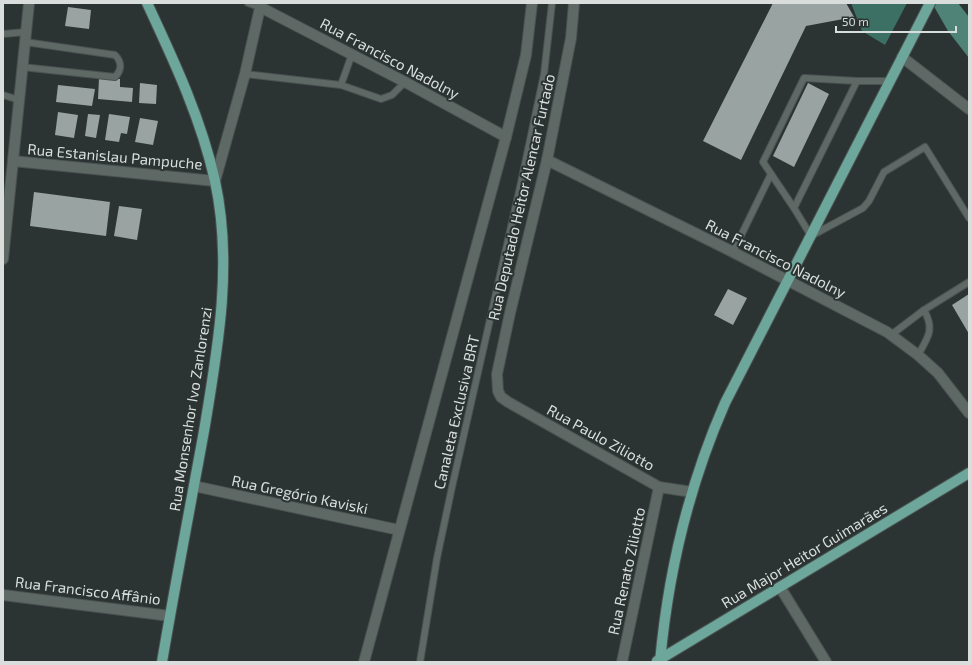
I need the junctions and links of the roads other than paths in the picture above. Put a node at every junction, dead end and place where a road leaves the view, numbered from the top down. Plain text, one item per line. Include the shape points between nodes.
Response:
1 (29, 3) edge
2 (149, 3) edge
3 (248, 3) edge
4 (532, 3) edge
5 (552, 3) edge
6 (574, 3) edge
7 (930, 3) edge
8 (260, 5) edge
9 (3, 34) edge
10 (26, 37) junction
11 (352, 54) junction
12 (902, 57) junction
13 (22, 67) junction
14 (245, 74) junction
15 (857, 81) junction
16 (890, 81) junction
17 (405, 82) junction
18 (341, 85) junction
19 (3, 95) edge
20 (19, 100) junction
21 (969, 109) edge
22 (506, 137) junction
23 (547, 160) junction
24 (13, 161) junction
25 (771, 174) junction
26 (215, 181) junction
27 (794, 208) junction
28 (969, 218) edge
29 (811, 236) junction
30 (733, 252) junction
31 (3, 259) edge
32 (788, 281) junction
33 (969, 282) edge
34 (924, 310) junction
35 (892, 335) junction
36 (918, 355) junction
37 (501, 396) joint
38 (969, 413) edge
39 (969, 473) edge
40 (194, 486) junction
41 (659, 487) junction
42 (692, 492) junction
43 (400, 530) junction
44 (780, 587) junction
45 (3, 595) edge
46 (170, 616) junction
47 (658, 661) edge
48 (162, 662) edge
49 (364, 662) edge
50 (420, 662) edge
51 (622, 662) edge
52 (826, 662) edge

1 - 10 street
2 - 26 main road, Rua Monsenhor Ivo Zanlorenzi via 188,94
3 - 8 lane
4 - 22 street, Rua Deputado Heitor Alencar Furtado via 526,55
5 - 50 lane, Canaleta Exclusiva BRT via 544,74 522,183 437,558
6 - 23 street, Rua Deputado Heitor Alencar Furtado via 570,45
7 - 12 main road
8 - 11 street, Rua Francisco Nadolny
8 - 14 street
9 - 10 lane
10 - 13 street
10 - 13 lane via 115,55 120,59 120,67 115,77
11 - 17 street, Rua Francisco Nadolny
11 - 18 lane
12 - 16 main road
12 - 21 street
13 - 20 street
14 - 18 lane
14 - 26 street
15 - 16 lane
15 - 25 lane via 804,78 763,162
15 - 27 lane
16 - 29 main road
17 - 18 lane via 392,95 381,99
17 - 22 street, Rua Francisco Nadolny
19 - 20 lane
20 - 24 street
22 - 43 street, Rua Deputado Heitor Alencar Furtado
23 - 30 street, Rua Francisco Nadolny
23 - 37 street, Rua Deputado Heitor Alencar Furtado via 504,341 497,383
24 - 26 street, Rua Estanislau Pampuche
24 - 31 street
25 - 27 lane
25 - 30 lane
26 - 40 main road, Rua Monsenhor Ivo Zanlorenzi via 223,245 222,306 214,371
27 - 29 lane
28 - 29 lane via 925,147 884,172 863,208
29 - 32 main road
30 - 32 street, Rua Francisco Nadolny
32 - 35 street, Rua Francisco Nadolny
32 - 42 main road via 725,403
33 - 34 lane
34 - 35 lane
34 - 36 lane via 930,321 928,337
35 - 36 street, Rua Francisco Nadolny
36 - 38 street, Rua Francisco Nadolny via 938,373
37 - 41 street, Rua Paulo Ziliotto
39 - 44 main road, Rua Major Heitor Guimarães
40 - 43 street, Rua Gregório Kaviski
40 - 46 main road, Rua Monsenhor Ivo Zanlorenzi
41 - 42 street, Rua Paulo Ziliotto
41 - 51 street, Rua Renato Ziliotto
42 - 47 main road via 671,585
43 - 49 street, Rua Deputado Heitor Alencar Furtado
44 - 47 main road, Rua Major Heitor Guimarães
44 - 52 street
45 - 46 street, Rua Francisco Affânio
46 - 48 main road, Rua Monsenhor Ivo Zanlorenzi

